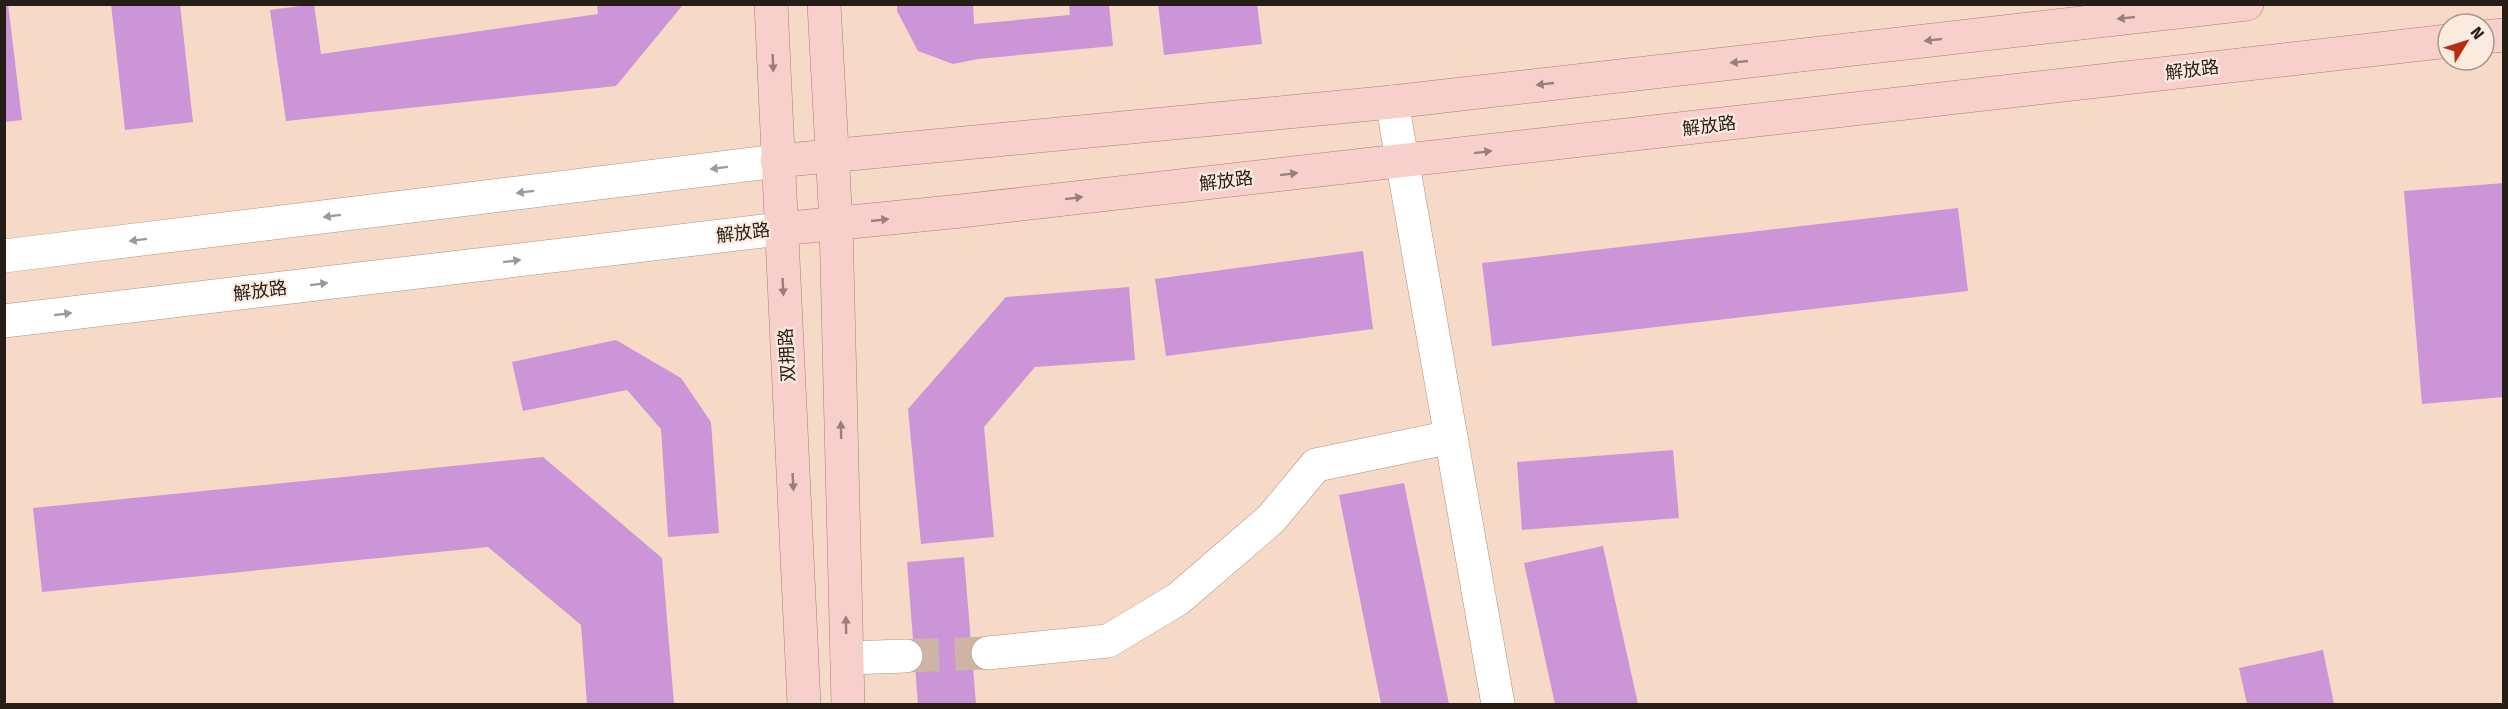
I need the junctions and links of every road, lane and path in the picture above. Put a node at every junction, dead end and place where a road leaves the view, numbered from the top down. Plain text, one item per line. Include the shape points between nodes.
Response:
1 (771, 4) edge
2 (824, 4) edge
3 (2247, 4) edge
4 (2436, 42) edge
5 (1392, 102) junction
6 (831, 157) junction
7 (777, 161) junction
8 (1402, 161) junction
9 (836, 224) junction
10 (780, 229) junction
11 (4, 256) edge
12 (4, 321) edge
13 (1451, 437) junction
14 (988, 653) tunnel mouth
15 (906, 656) tunnel mouth
16 (847, 658) junction
17 (804, 705) edge
18 (848, 705) edge
19 (1498, 705) edge

1 -> 7 main road, 双拥路
2 - 6 main road
3 -> 5 main road
8 -> 4 main road, 解放路
5 - 6 main road
5 - 8 street
6 - 7 main road
6 - 9 main road
7 - 10 main road, 双拥路
7 -> 11 street
9 -> 8 main road, 解放路
8 - 13 street
9 - 10 main road, 解放路
16 -> 9 main road
12 -> 10 street, 解放路
10 -> 17 main road, 双拥路
13 - 14 street via 1316,465 1271,519 1178,599 1107,641
13 - 19 street
15 - 16 street
16 - 18 main road

